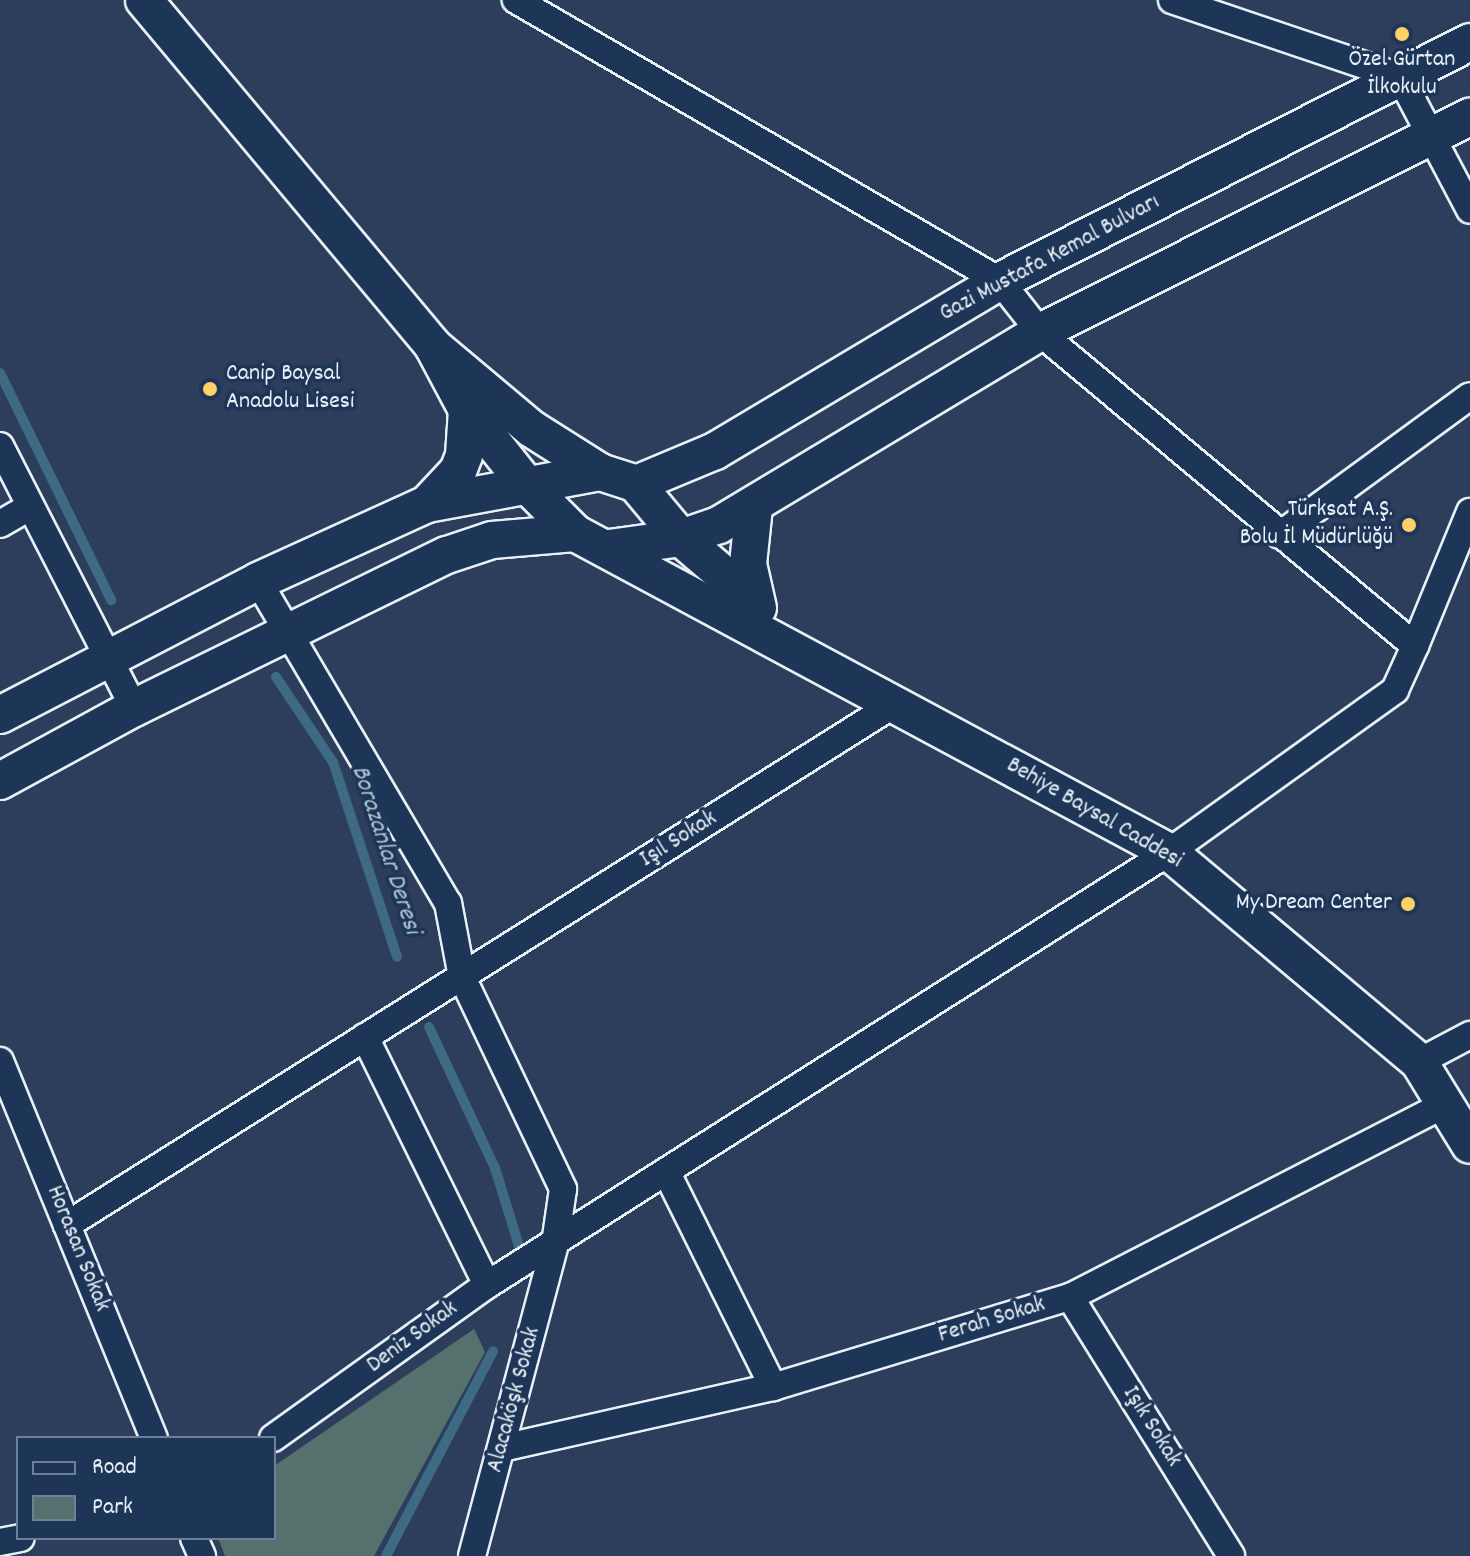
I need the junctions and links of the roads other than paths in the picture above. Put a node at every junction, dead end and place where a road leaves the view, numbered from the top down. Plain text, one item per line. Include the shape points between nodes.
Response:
1 (144, 0) edge
2 (516, 0) edge
3 (1172, 0) edge
4 (1470, 42) edge
5 (1400, 77) junction
6 (1470, 117) edge
7 (1433, 135) junction
8 (1470, 210) edge
9 (1000, 281) junction
10 (1040, 332) junction
11 (433, 346) junction
12 (1470, 396) edge
13 (467, 410) junction
14 (0, 446) edge
15 (600, 472) junction
16 (525, 483) junction
17 (636, 484) junction
18 (427, 504) junction
19 (29, 507) junction
20 (754, 507) junction
21 (1470, 512) edge
22 (0, 524) edge
23 (575, 533) junction
24 (1280, 535) junction
25 (681, 538) junction
26 (609, 548) junction
27 (258, 581) junction
28 (754, 601) junction
29 (289, 631) junction
30 (776, 641) junction
31 (1415, 646) junction
32 (107, 657) junction
33 (896, 703) junction
34 (134, 708) junction
35 (0, 715) edge
36 (0, 781) edge
37 (1169, 852) junction
38 (462, 977) junction
39 (1470, 1035) edge
40 (365, 1037) junction
41 (0, 1061) edge
42 (1419, 1062) junction
43 (1447, 1103) junction
44 (1470, 1145) edge
45 (667, 1173) junction
46 (67, 1225) junction
47 (555, 1244) junction
48 (487, 1285) junction
49 (1070, 1297) junction
50 (773, 1387) junction
51 (153, 1436) edge
52 (276, 1436) edge
53 (502, 1448) junction
54 (472, 1556) edge
55 (1231, 1556) edge

1 - 11 main road
2 - 9 street
3 - 5 street
4 - 5 main road, Gazi Mustafa Kemal Bulvarı
5 - 7 street
5 - 9 main road, Gazi Mustafa Kemal Bulvarı
6 - 7 main road
7 - 8 street
7 - 10 main road
9 - 10 street
9 - 17 main road, Gazi Mustafa Kemal Bulvarı via 715,451
10 - 20 main road
10 - 24 street
11 - 13 main road
11 - 15 main road via 532,429
12 - 24 street
13 - 16 main road
13 - 18 main road via 461,463
14 - 19 street
15 - 16 main road
15 - 17 main road
16 - 18 main road
16 - 23 main road
17 - 25 main road
18 - 27 main road
19 - 22 street
19 - 32 street
20 - 25 main road
20 - 28 main road via 748,564
21 - 31 street, Deniz Sokak
23 - 26 main road, Behiye Baysal Caddesi
23 - 29 main road via 492,540 447,555
24 - 31 street
25 - 26 main road
25 - 28 main road
26 - 30 main road, Behiye Baysal Caddesi
27 - 29 street, Alacaköşk Sokak
27 - 32 main road
28 - 30 main road
29 - 34 main road
29 - 38 street, Alacaköşk Sokak via 448,903
30 - 33 main road, Behiye Baysal Caddesi
31 - 37 street, Deniz Sokak via 1395,690
32 - 34 street
32 - 35 main road
33 - 37 main road, Behiye Baysal Caddesi
33 - 38 street, Işıl Sokak
34 - 36 main road
37 - 42 main road, Behiye Baysal Caddesi
37 - 45 street, Deniz Sokak
38 - 40 street, Işıl Sokak
38 - 47 street, Alacaköşk Sokak via 563,1189
39 - 42 street
40 - 46 street, Işıl Sokak
40 - 48 street
41 - 46 street, Horasan Sokak
42 - 43 main road, Behiye Baysal Caddesi
43 - 44 main road, Behiye Baysal Caddesi
43 - 49 street, Ferah Sokak
45 - 47 street, Deniz Sokak
45 - 50 street
46 - 51 street, Horasan Sokak
47 - 48 street, Deniz Sokak
47 - 53 street, Alacaköşk Sokak
48 - 52 street, Deniz Sokak
49 - 50 street, Ferah Sokak
49 - 55 street, Işık Sokak
50 - 53 street, Ferah Sokak
53 - 54 street, Alacaköşk Sokak

